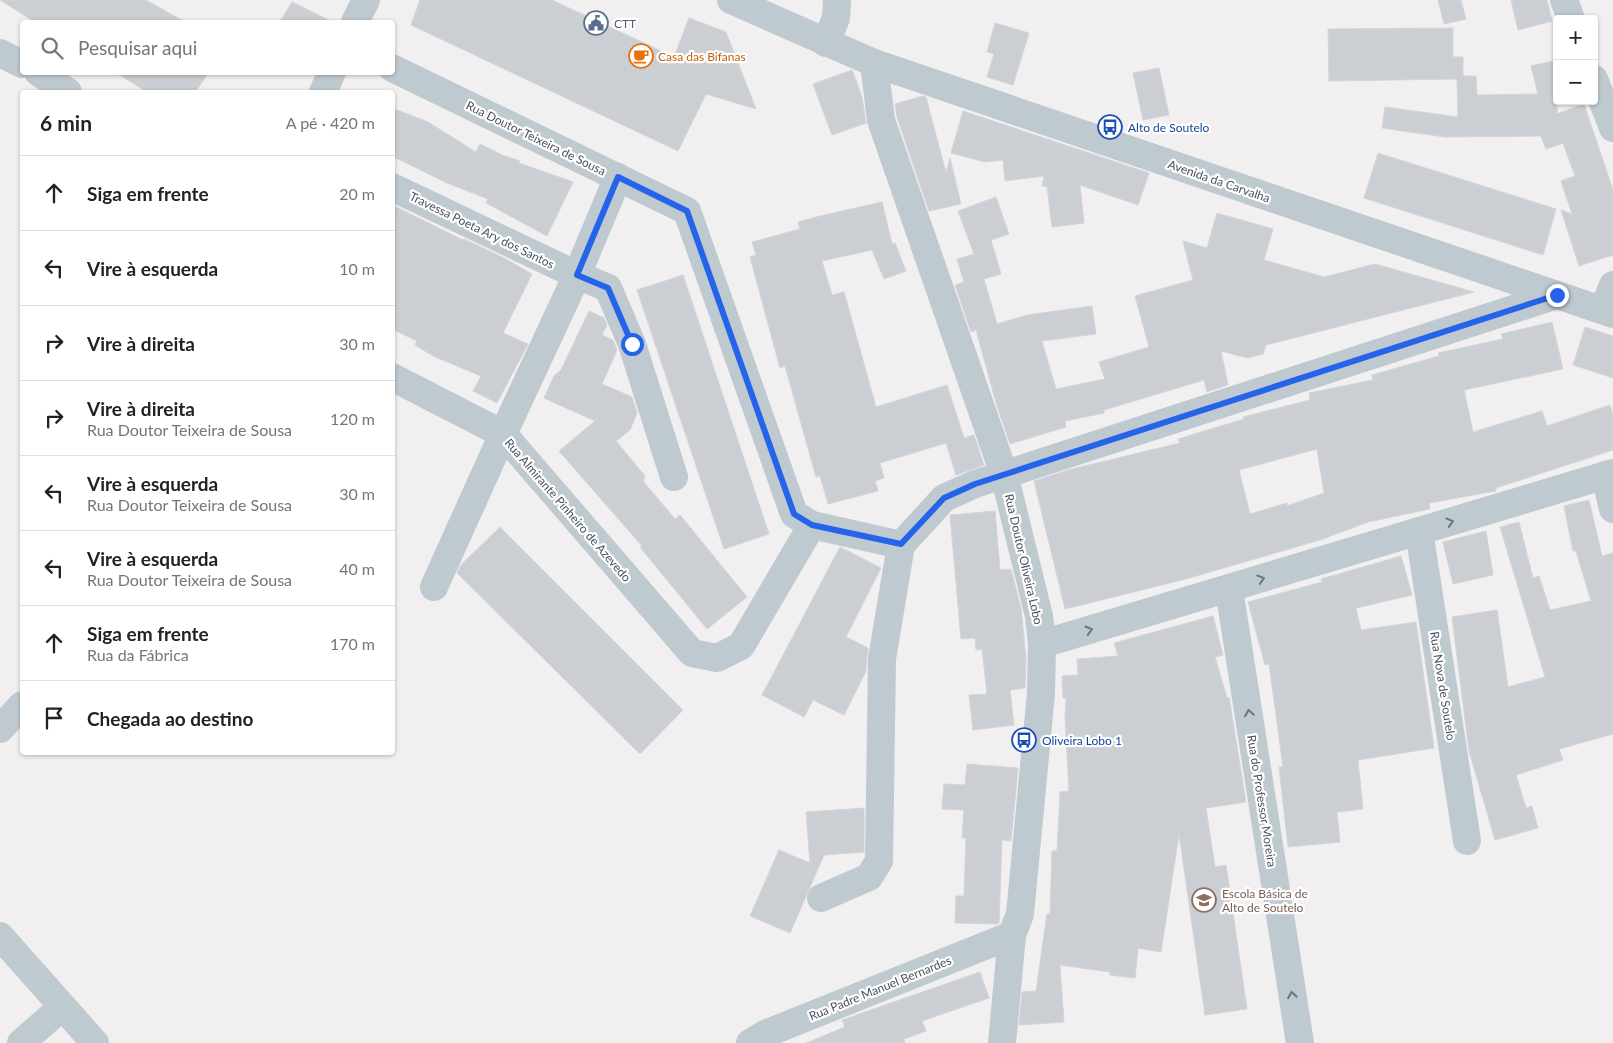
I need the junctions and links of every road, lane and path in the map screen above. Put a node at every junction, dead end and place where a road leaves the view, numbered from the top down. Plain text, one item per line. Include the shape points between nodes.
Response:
1 (366, 0) edge
2 (731, 0) edge
3 (836, 0) edge
4 (1564, 0) edge
5 (1570, 15) edge
6 (356, 20) edge
7 (826, 43) junction
8 (0, 53) edge
9 (20, 63) edge
10 (874, 63) junction
11 (395, 69) edge
12 (42, 75) edge
13 (331, 75) edge
14 (1598, 88) edge
15 (65, 90) edge
16 (324, 90) edge
17 (1610, 114) edge
18 (618, 177) junction
19 (395, 188) edge
20 (577, 275) junction
21 (1613, 285) edge
22 (1557, 295) junction
23 (1608, 312) edge
24 (395, 379) edge
25 (503, 434) junction
26 (1004, 474) junction
27 (1609, 474) edge
28 (674, 477) dead end
29 (1613, 509) edge
30 (812, 525) junction
31 (1419, 531) junction
32 (901, 544) junction
33 (434, 587) dead end
34 (1229, 589) junction
35 (1042, 644) junction
36 (20, 707) edge
37 (0, 729) edge
38 (1467, 841) dead end
39 (822, 898) dead end
40 (1012, 935) junction
41 (0, 936) edge
42 (62, 1007) junction
43 (21, 1043) edge
44 (95, 1043) edge
45 (750, 1043) edge
46 (1002, 1043) edge
47 (1300, 1043) edge

1 - 6 street
2 - 7 street, Avenida da Carvalha
3 - 7 street via 836,18
4 - 5 street
7 - 10 street, Avenida da Carvalha
8 - 9 street
10 - 22 street, Avenida da Carvalha
10 - 26 street, Rua Doutor Oliveira Lobo via 882,120
11 - 18 street, Rua Doutor Teixeira de Sousa
12 - 15 street
13 - 16 street
14 - 17 street
18 - 20 street, Rua Almirante Pinheiro de Azevedo
18 - 30 street, Rua Doutor Teixeira de Sousa via 687,211 794,514
19 - 20 street, Travessa Poeta Ary dos Santos
20 - 25 street, Rua Almirante Pinheiro de Azevedo
20 - 28 street, Travessa Poeta Ary dos Santos via 608,288 632,344
21 - 23 street
22 - 23 street, Avenida da Carvalha
22 - 26 street
24 - 25 street
25 - 30 street, Rua Almirante Pinheiro de Azevedo via 692,653 717,658 741,646
25 - 33 street
26 - 32 street via 944,498
26 - 35 street, Rua Doutor Oliveira Lobo via 1039,616
27 - 29 street
31 -> 27 street
30 - 32 street, Rua Doutor Teixeira de Sousa
34 -> 31 street
31 - 38 street, Rua Nova de Soutelo
32 - 39 street via 882,659 880,861 869,877
35 -> 34 street
47 -> 34 street, Rua do Professor Moreira
35 - 40 street, Rua Doutor Oliveira Lobo via 1041,693 1020,914
36 - 37 street
40 - 45 street, Rua Padre Manuel Bernardes via 765,1034
40 - 46 street, Rua Doutor Oliveira Lobo
41 - 42 street
42 - 43 street
42 - 44 street

